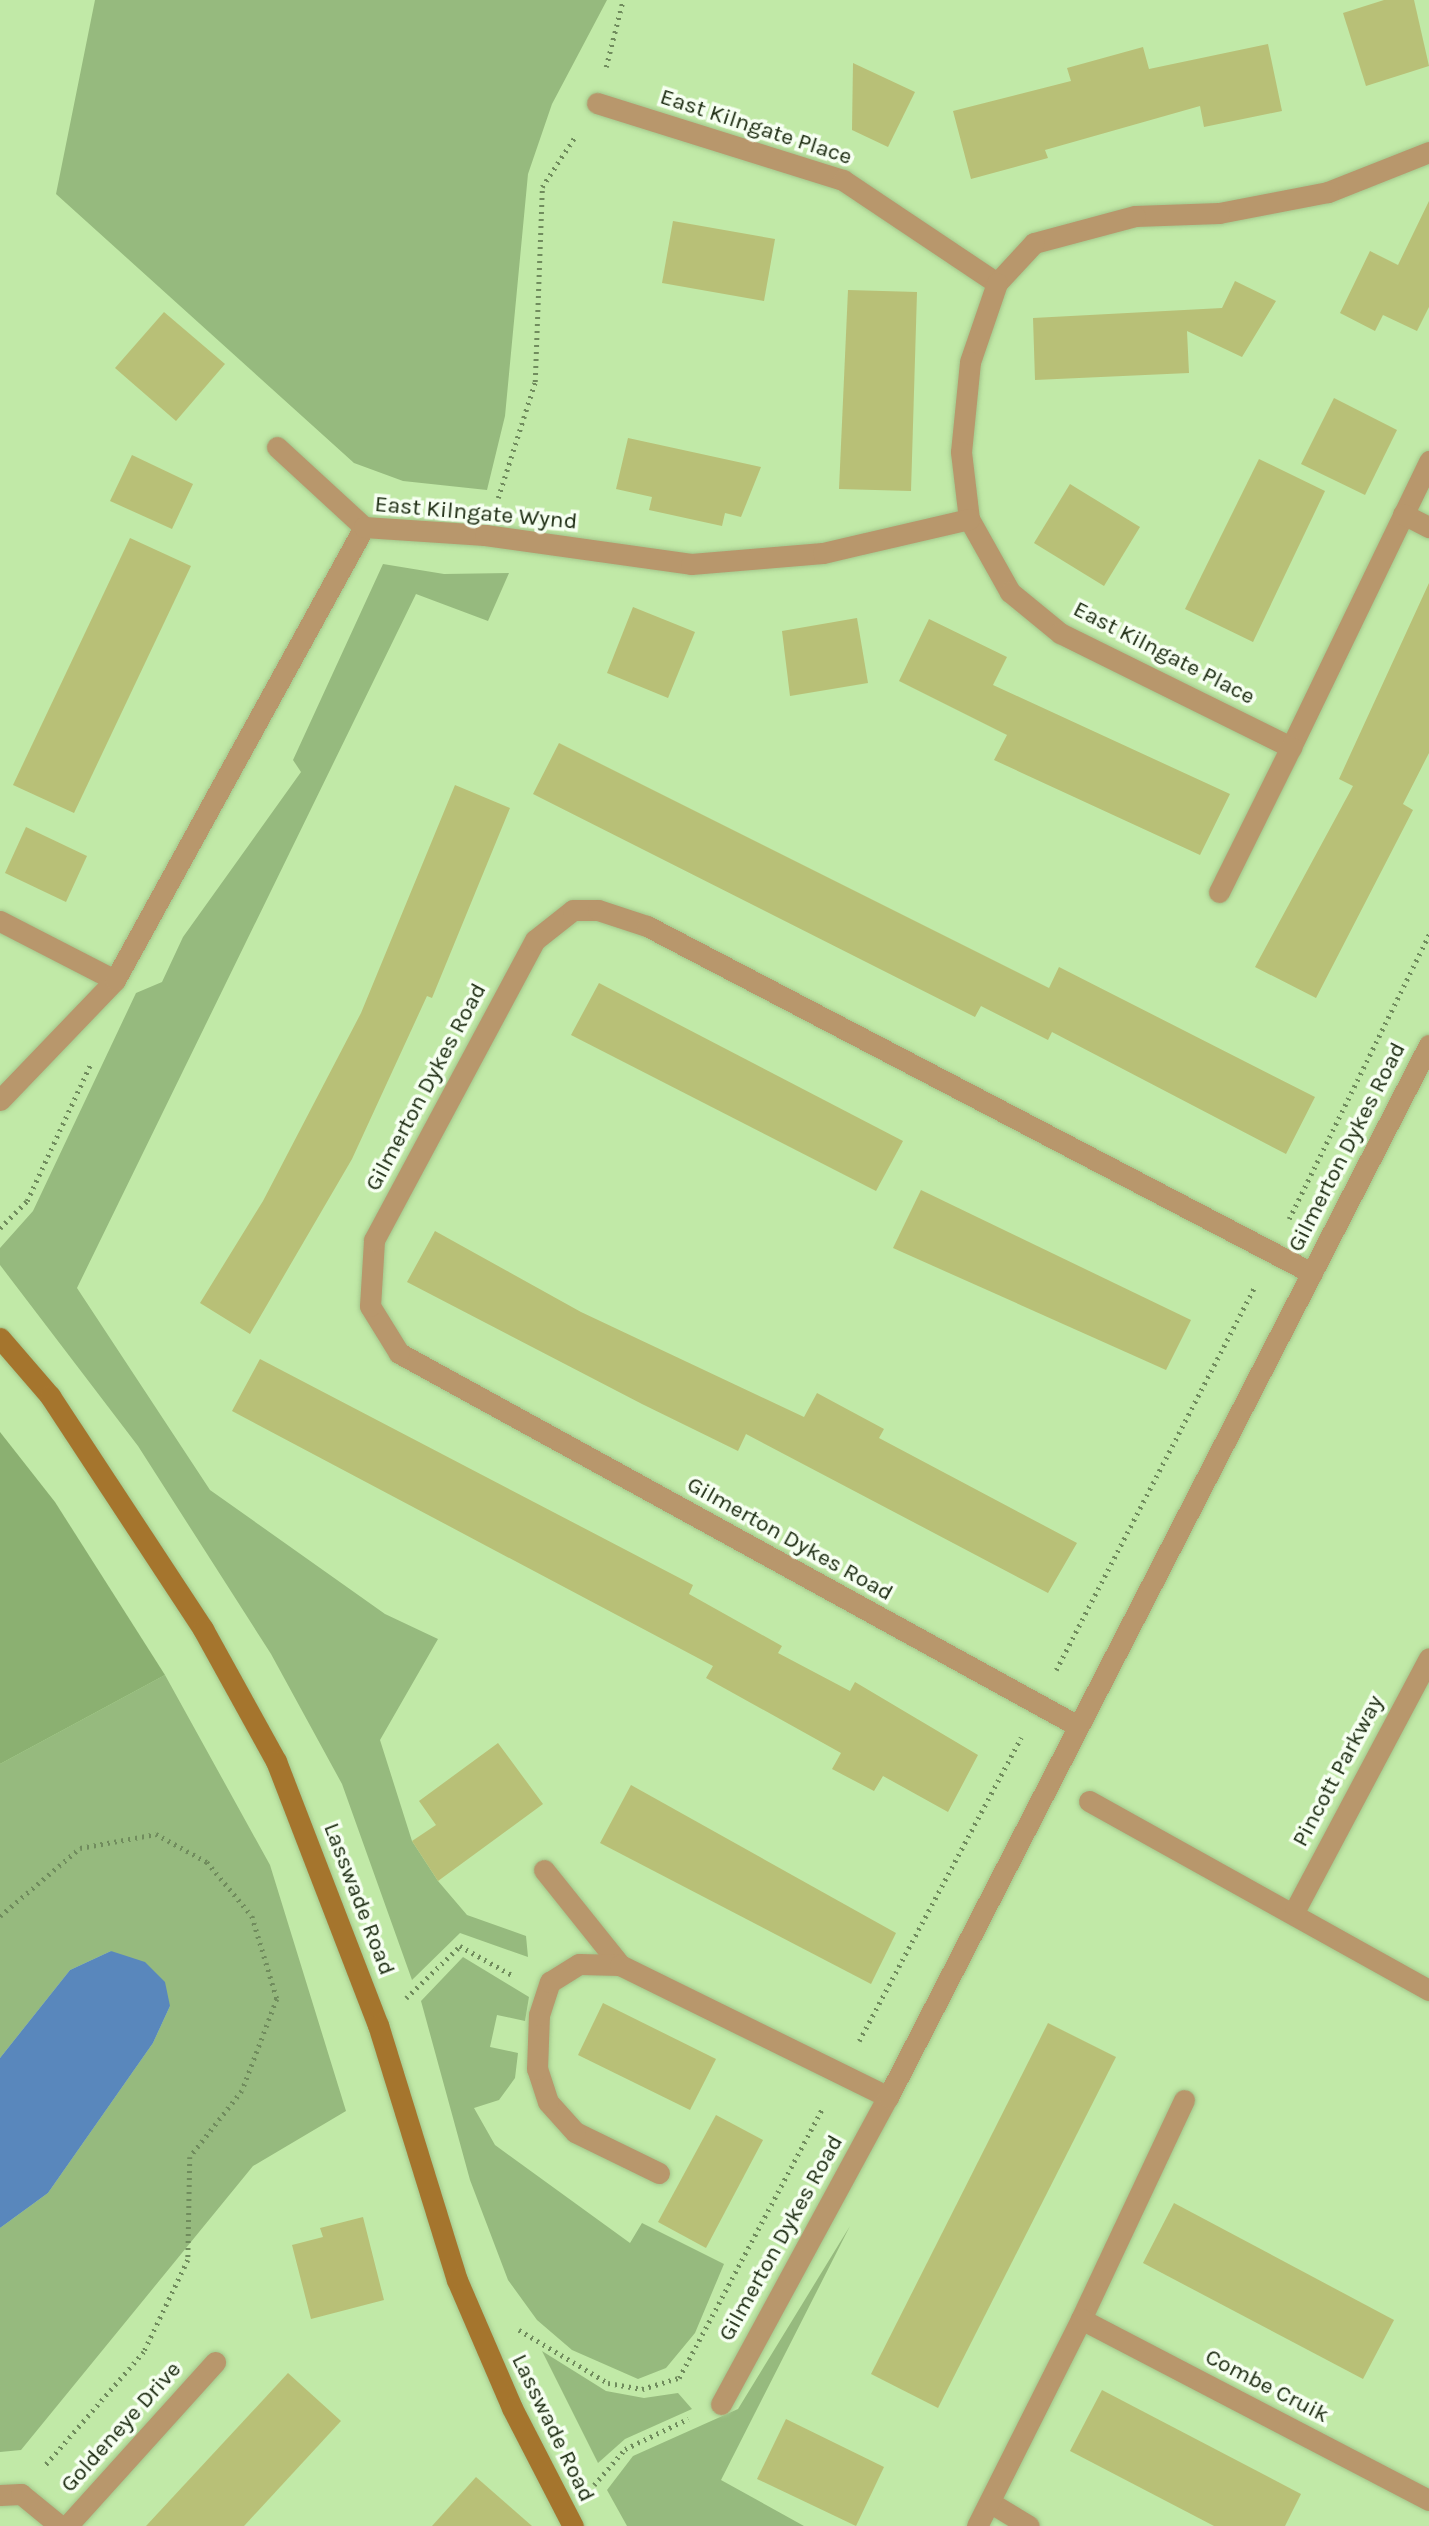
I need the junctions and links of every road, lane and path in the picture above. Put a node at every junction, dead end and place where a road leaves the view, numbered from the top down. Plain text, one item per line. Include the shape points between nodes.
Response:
1 (623, 0) edge
2 (597, 103) junction
3 (1429, 152) edge
4 (997, 283) junction
5 (277, 447) dead end
6 (1429, 461) edge
7 (1403, 514) junction
8 (969, 519) junction
9 (363, 527) junction
10 (1429, 527) edge
11 (485, 536) junction
12 (1291, 747) junction
13 (1219, 892) dead end
14 (0, 920) edge
15 (1429, 934) edge
16 (115, 980) junction
17 (1429, 1045) edge
18 (94, 1055) dead end
19 (0, 1100) edge
20 (0, 1228) edge
21 (1272, 1252) junction
22 (1312, 1273) junction
23 (0, 1338) edge
24 (1429, 1658) edge
25 (1038, 1704) junction
26 (1078, 1727) junction
27 (1089, 1801) dead end
28 (544, 1870) dead end
29 (1295, 1910) junction
30 (0, 1916) edge
31 (620, 1965) junction
32 (1429, 1990) edge
33 (546, 1994) junction
34 (378, 2025) junction
35 (841, 2074) junction
36 (888, 2097) junction
37 (1184, 2100) dead end
38 (659, 2174) dead end
39 (1080, 2319) junction
40 (484, 2347) junction
41 (215, 2362) dead end
42 (721, 2404) joint
43 (10, 2494) edge
44 (1429, 2500) edge
45 (560, 2503) junction
46 (991, 2503) junction
47 (60, 2526) edge
48 (67, 2526) edge
49 (573, 2526) edge
50 (977, 2526) edge
51 (1029, 2526) edge

1 - 2 path
2 - 4 street, East Kilngate Place via 843,180
2 - 11 path via 542,187 535,382
3 - 4 street, East Kilngate Place via 1328,191 1219,213 1087,225 1034,243
4 - 8 street, East Kilngate Place via 970,362 961,452
5 - 9 street
6 - 7 street
7 - 10 street
7 - 12 street
8 - 11 street, East Kilngate Wynd via 823,553 691,564
8 - 12 street, East Kilngate Place via 1010,593 1060,632
9 - 11 street, East Kilngate Wynd
9 - 16 street, East Kilngate Wynd
12 - 13 street
14 - 16 street
15 - 21 path
16 - 19 street, East Kilngate Wynd
17 - 22 street, Gilmerton Dykes Road
18 - 20 path via 27,1201
21 - 22 street, Gilmerton Dykes Road
21 - 25 path
21 - 25 street, Gilmerton Dykes Road via 647,926 598,910 573,910 535,940 374,1240 370,1306 399,1353
22 - 26 street, Gilmerton Dykes Road
23 - 34 street, Lasswade Road via 58,1408 203,1629 263,1737 315,1853
24 - 29 street, Pincott Parkway
25 - 26 street, Gilmerton Dykes Road
25 - 35 path
26 - 36 street, Gilmerton Dykes Road
27 - 29 street
28 - 31 street
29 - 32 street
30 - 43 path via 80,1848 156,1834 207,1862 252,1916 277,1999 242,2091 190,2157 188,2260 144,2352
31 - 33 street via 579,1964 550,1982
31 - 35 street
33 - 34 path via 460,1946
33 - 38 street via 537,2069 548,2102 575,2132
34 - 40 street, Lasswade Road
35 - 36 street
35 - 40 path via 679,2378 642,2389 608,2383 523,2328
36 - 42 street, Gilmerton Dykes Road
37 - 39 street
39 - 44 street, Combe Cruik
39 - 46 street
40 - 45 street, Lasswade Road
41 - 48 street, Goldeneye Drive
42 - 45 path via 625,2449 593,2485
43 - 47 street, Goldeneye Drive
45 - 49 street, Lasswade Road
46 - 50 street
46 - 51 street

